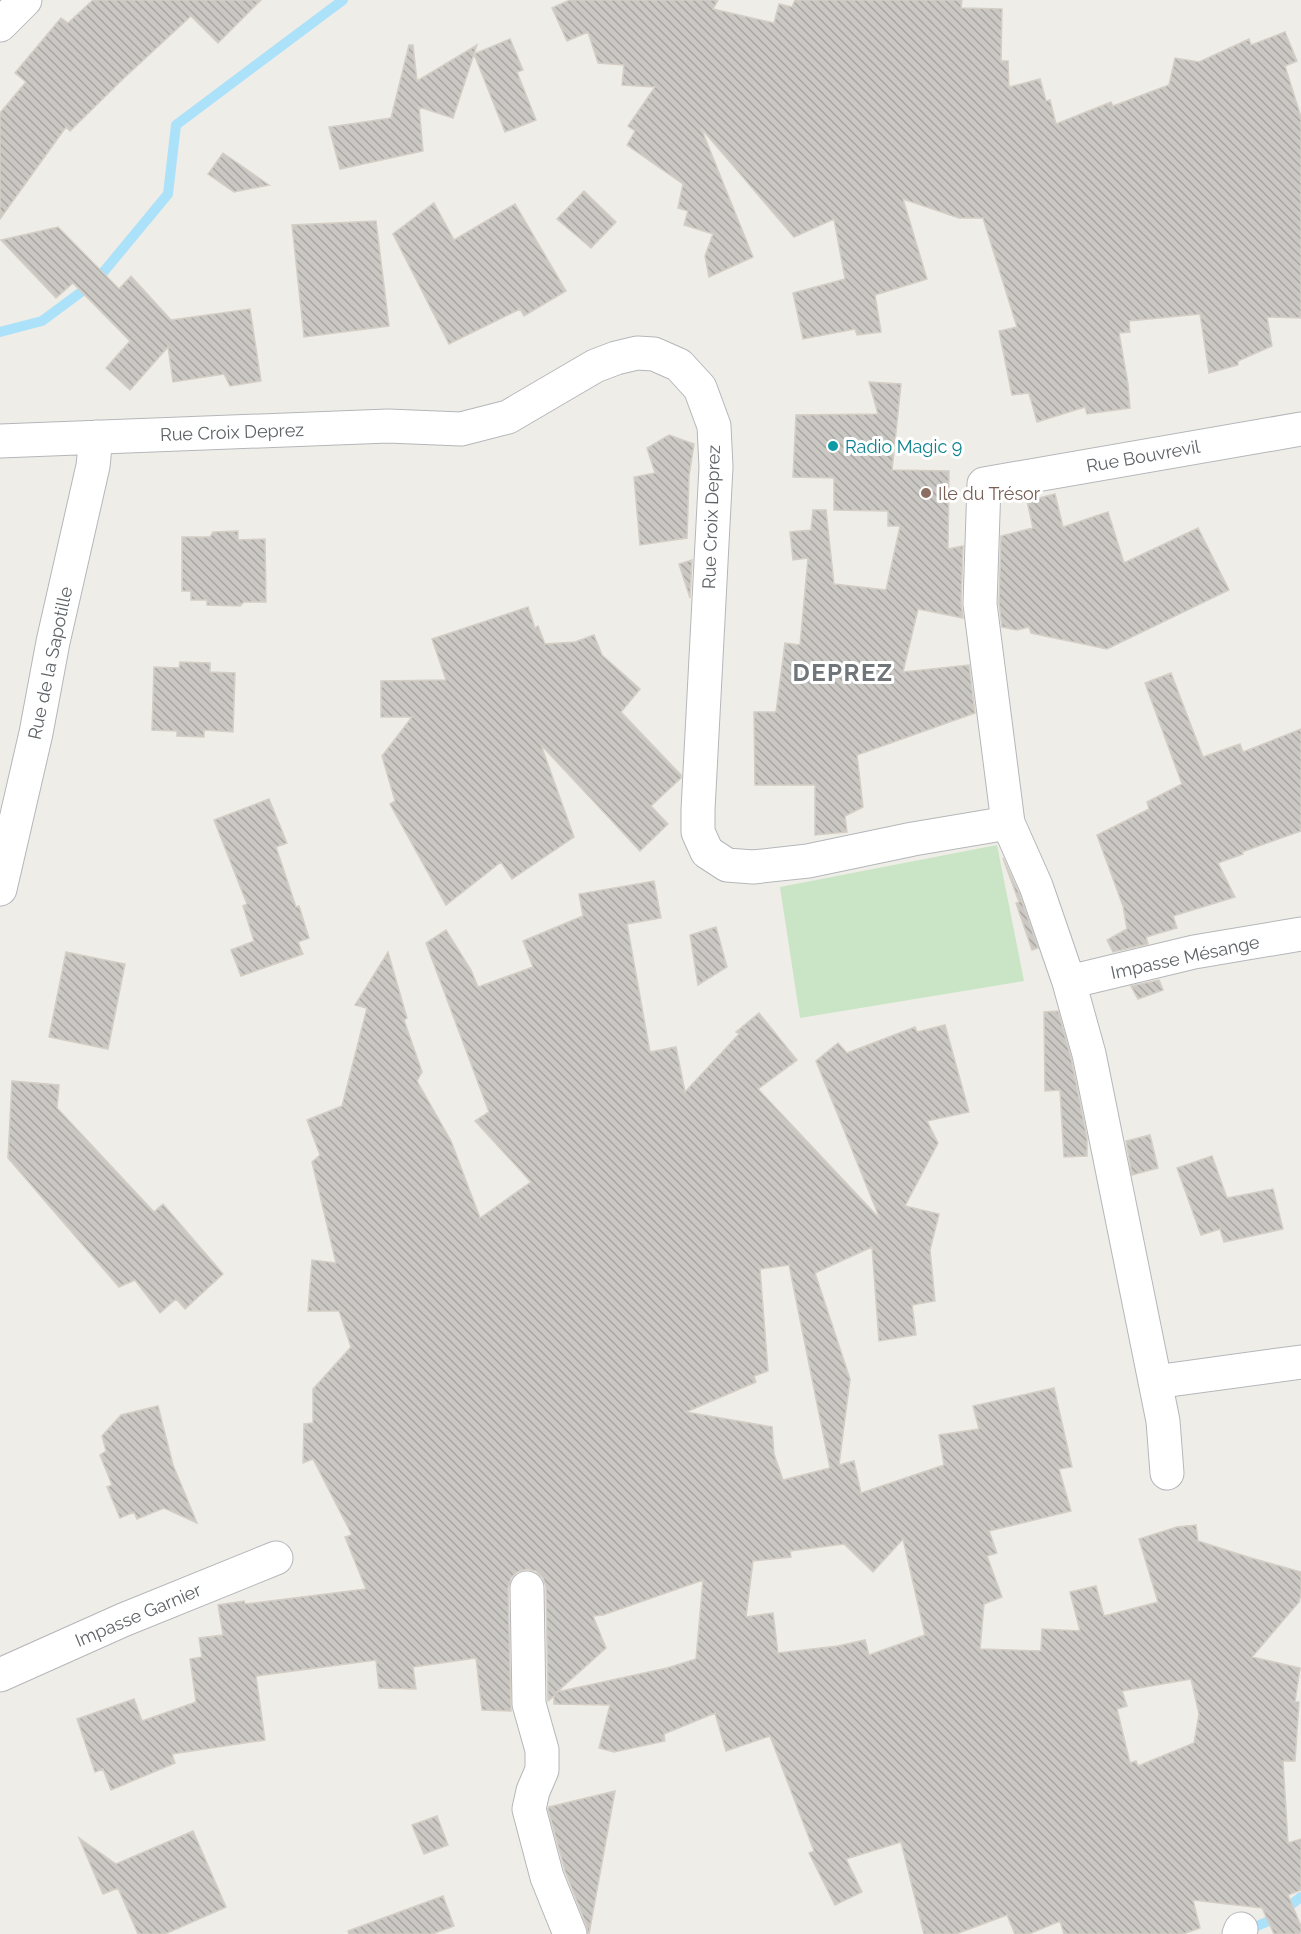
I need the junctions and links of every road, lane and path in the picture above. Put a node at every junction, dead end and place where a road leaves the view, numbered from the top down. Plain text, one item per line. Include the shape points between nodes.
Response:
1 (25, 0) edge
2 (0, 25) edge
3 (1301, 429) edge
4 (96, 437) junction
5 (0, 441) edge
6 (1008, 823) junction
7 (0, 889) edge
8 (1301, 934) edge
9 (1069, 982) junction
10 (1301, 1362) edge
11 (1155, 1382) junction
12 (1167, 1473) dead end
13 (276, 1558) dead end
14 (527, 1588) dead end
15 (0, 1675) edge
16 (570, 1934) edge

1 - 2 street
3 - 6 street, Rue Bouvrevil via 984,483 980,604
4 - 5 street, Rue Croix Deprez
4 - 6 street, Rue Croix Deprez via 388,426 461,429 508,417 595,366 637,353 654,354 679,365 700,388 714,426 716,467 698,810 698,832 707,852 727,865 753,867 808,861
4 - 7 street, Rue de la Sapotille via 93,466
6 - 9 street via 1036,886
8 - 9 street, Impasse Mésange via 1194,952
9 - 11 street via 1089,1054
10 - 11 street
11 - 12 street
13 - 15 street, Impasse Garnier
14 - 16 street via 529,1704 542,1750 542,1770 528,1809 547,1877

